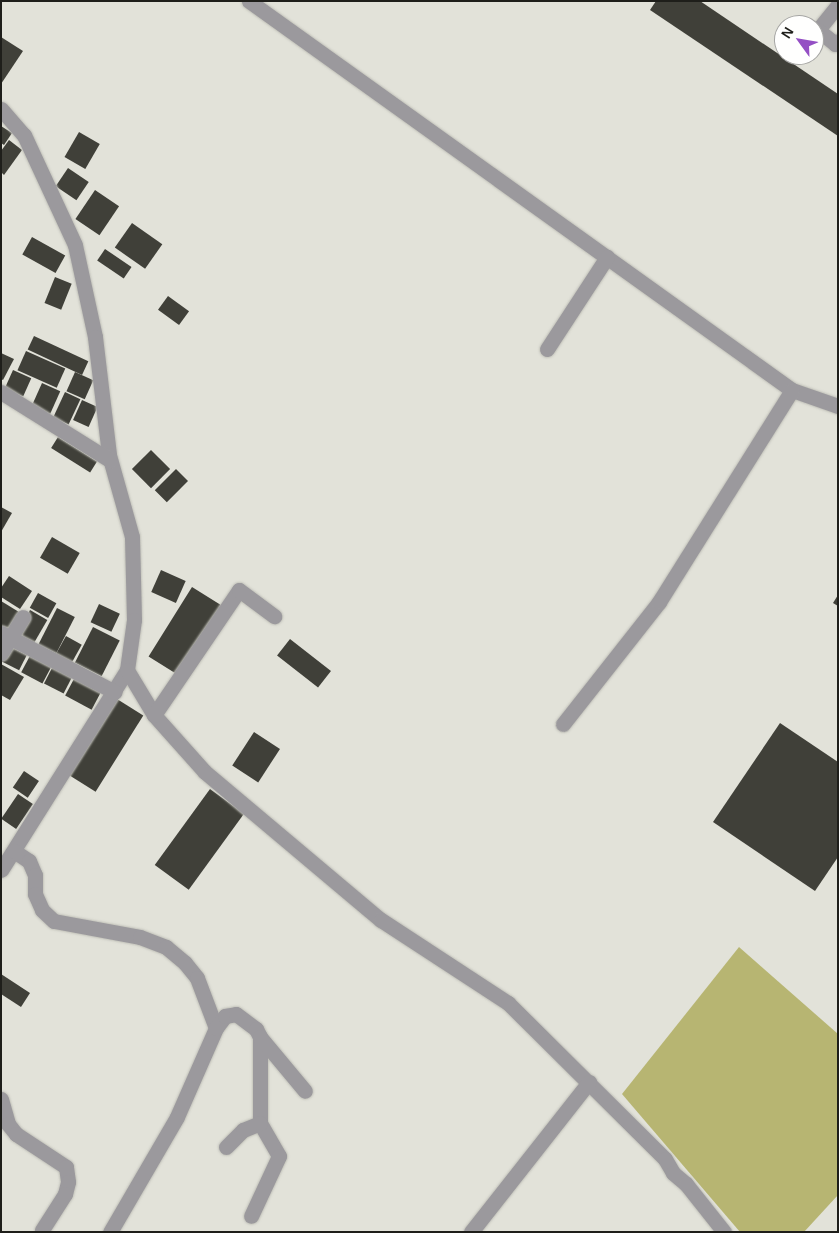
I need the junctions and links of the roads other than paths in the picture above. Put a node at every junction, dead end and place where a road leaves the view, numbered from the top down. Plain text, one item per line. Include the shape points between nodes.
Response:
1 (251, 2) edge
2 (838, 5) edge
3 (838, 41) edge
4 (1, 109) edge
5 (607, 257) junction
6 (547, 349) dead end
7 (792, 390) junction
8 (1, 392) edge
9 (838, 406) edge
10 (110, 460) junction
11 (274, 616) dead end
12 (23, 617) dead end
13 (6, 636) edge
14 (1, 653) edge
15 (127, 670) junction
16 (115, 692) junction
17 (154, 715) junction
18 (563, 724) dead end
19 (14, 851) junction
20 (1, 870) edge
21 (216, 1028) junction
22 (260, 1037) junction
23 (589, 1082) junction
24 (305, 1091) dead end
25 (1, 1099) edge
26 (260, 1123) junction
27 (226, 1147) dead end
28 (250, 1216) dead end
29 (42, 1230) dead end
30 (110, 1232) edge
31 (471, 1232) edge
32 (724, 1232) edge

1 - 5 street
2 - 3 street via 818,30 836,44
4 - 10 street via 24,135 75,245 95,337
5 - 6 street
5 - 7 street
7 - 9 street
7 - 18 street via 659,602
8 - 10 street
10 - 15 street via 132,537 134,620
11 - 17 street via 239,590
12 - 13 street
13 - 14 street
13 - 16 street
15 - 16 street
15 - 17 street
16 - 19 street
17 - 23 street via 205,772 313,861 319,870 381,920 508,1003
19 - 20 street
19 - 21 street via 29,861 35,875 35,894 42,910 54,921 140,937 166,947 185,963 197,978
21 - 22 street via 225,1016 236,1014 256,1029
21 - 30 street via 177,1117
22 - 24 street
22 - 26 street
23 - 31 street
23 - 32 street via 665,1159 673,1173 686,1184
25 - 29 street via 8,1124 16,1134 66,1167 68,1182 65,1194
26 - 27 street via 243,1130
26 - 28 street via 278,1156

